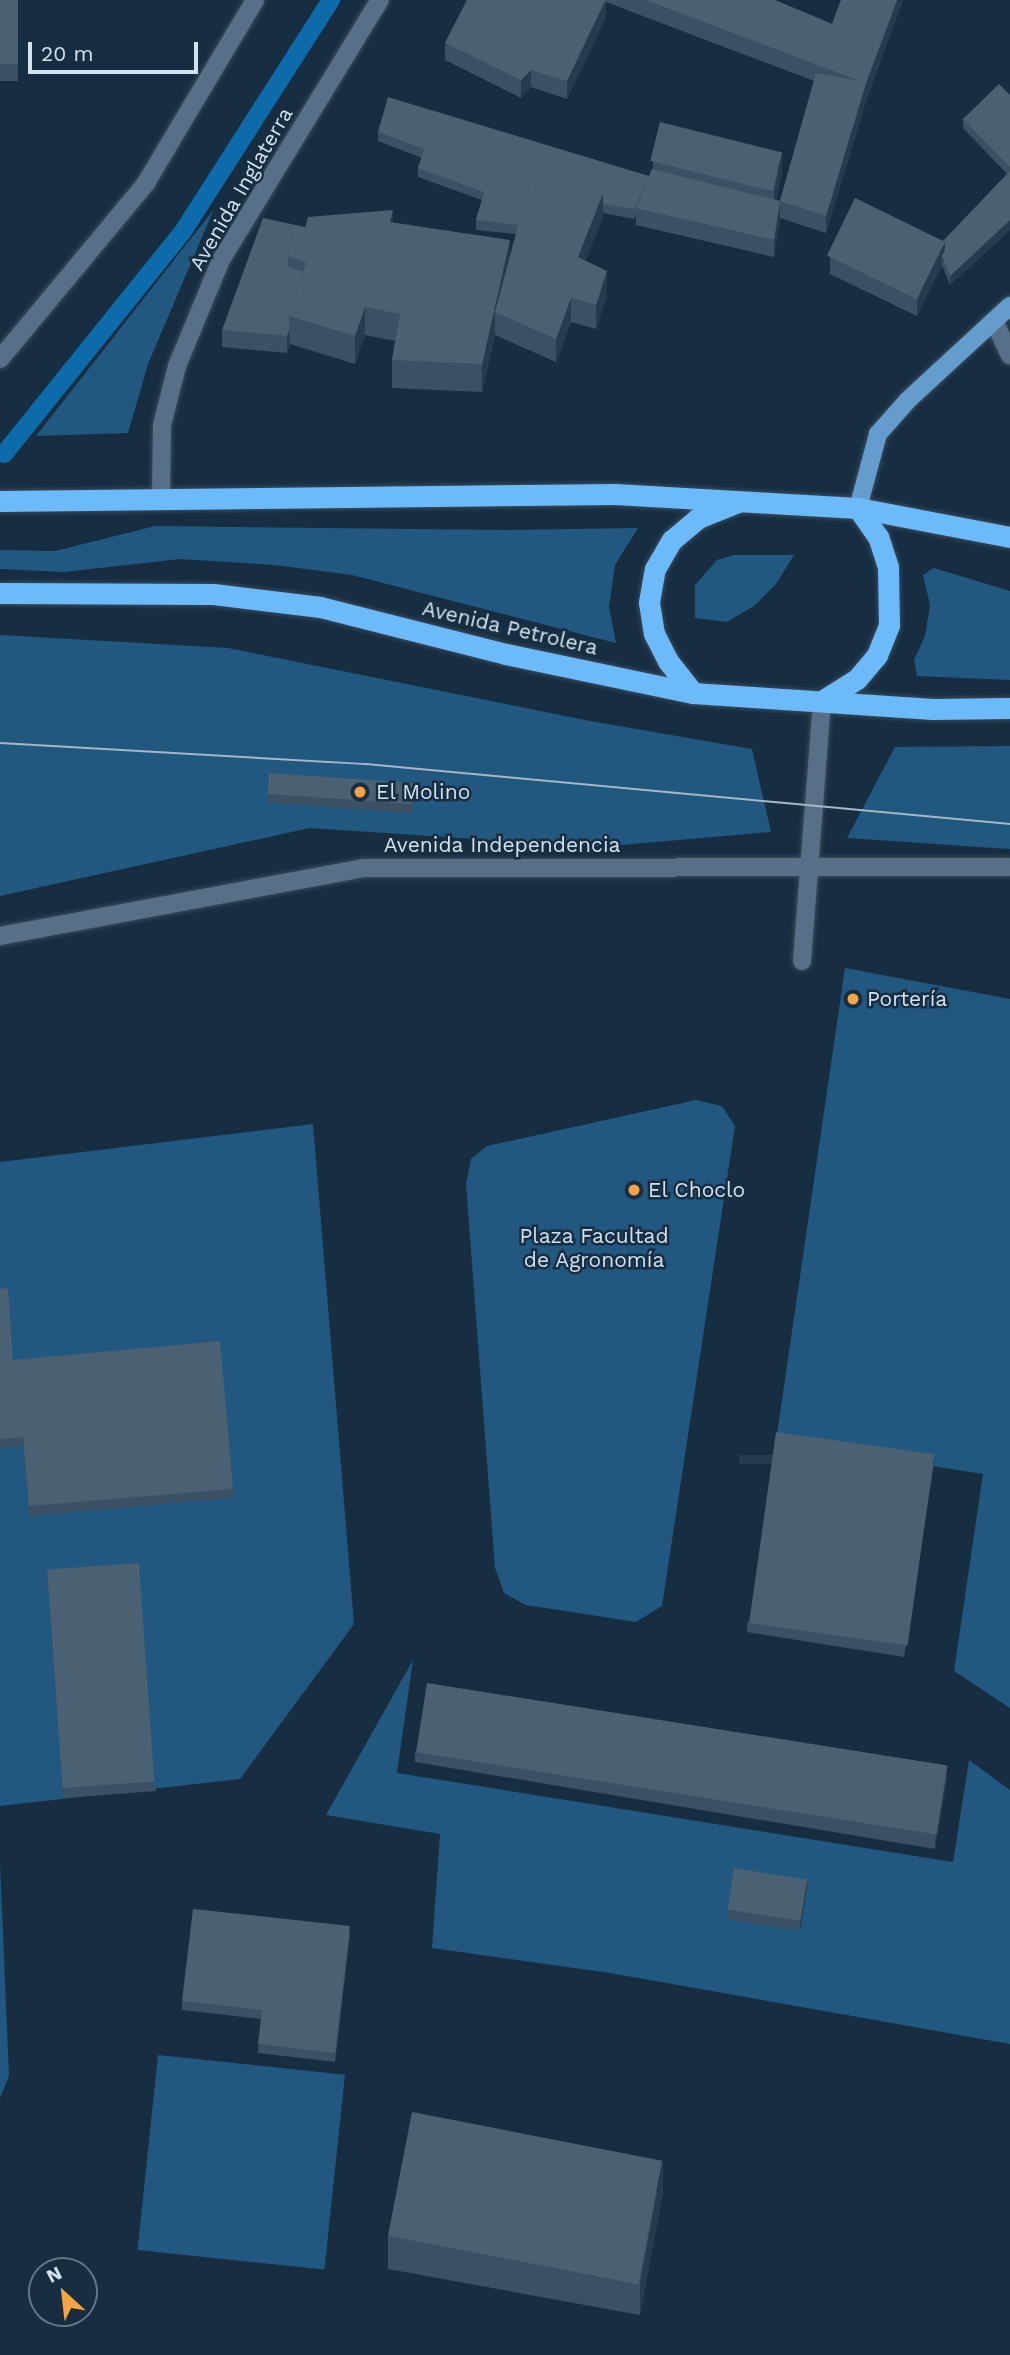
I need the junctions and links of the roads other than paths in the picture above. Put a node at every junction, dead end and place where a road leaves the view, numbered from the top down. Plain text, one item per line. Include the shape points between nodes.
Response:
1 (255, 0) edge
2 (380, 0) edge
3 (1010, 306) edge
4 (994, 321) junction
5 (1010, 355) edge
6 (0, 359) edge
7 (160, 496) junction
8 (747, 499) junction
9 (0, 501) edge
10 (858, 508) junction
11 (1010, 537) edge
12 (0, 593) edge
13 (693, 693) junction
14 (822, 701) junction
15 (1010, 708) edge
16 (809, 866) junction
17 (1010, 867) edge
18 (0, 936) edge
19 (802, 961) dead end

1 - 6 street via 146,183
2 - 7 street, Avenida Inglaterra via 221,260 177,366 162,425
3 - 4 main road
4 - 5 street
4 - 10 main road via 878,434
7 - 8 highway via 615,494
7 - 9 highway
8 - 10 highway
8 - 13 highway via 698,518 672,540 655,569 649,601 654,634 668,662
10 - 11 highway
10 - 14 highway via 878,537 888,567 889,625 877,654 857,679
12 - 13 highway, Avenida Petrolera via 213,594 320,607 506,654
13 - 14 highway, Avenida Petrolera
14 - 15 highway, Avenida Petrolera via 932,709
14 - 16 street
16 - 17 street, Avenida Independencia
16 - 18 street, Avenida Independencia via 363,869
16 - 19 street

